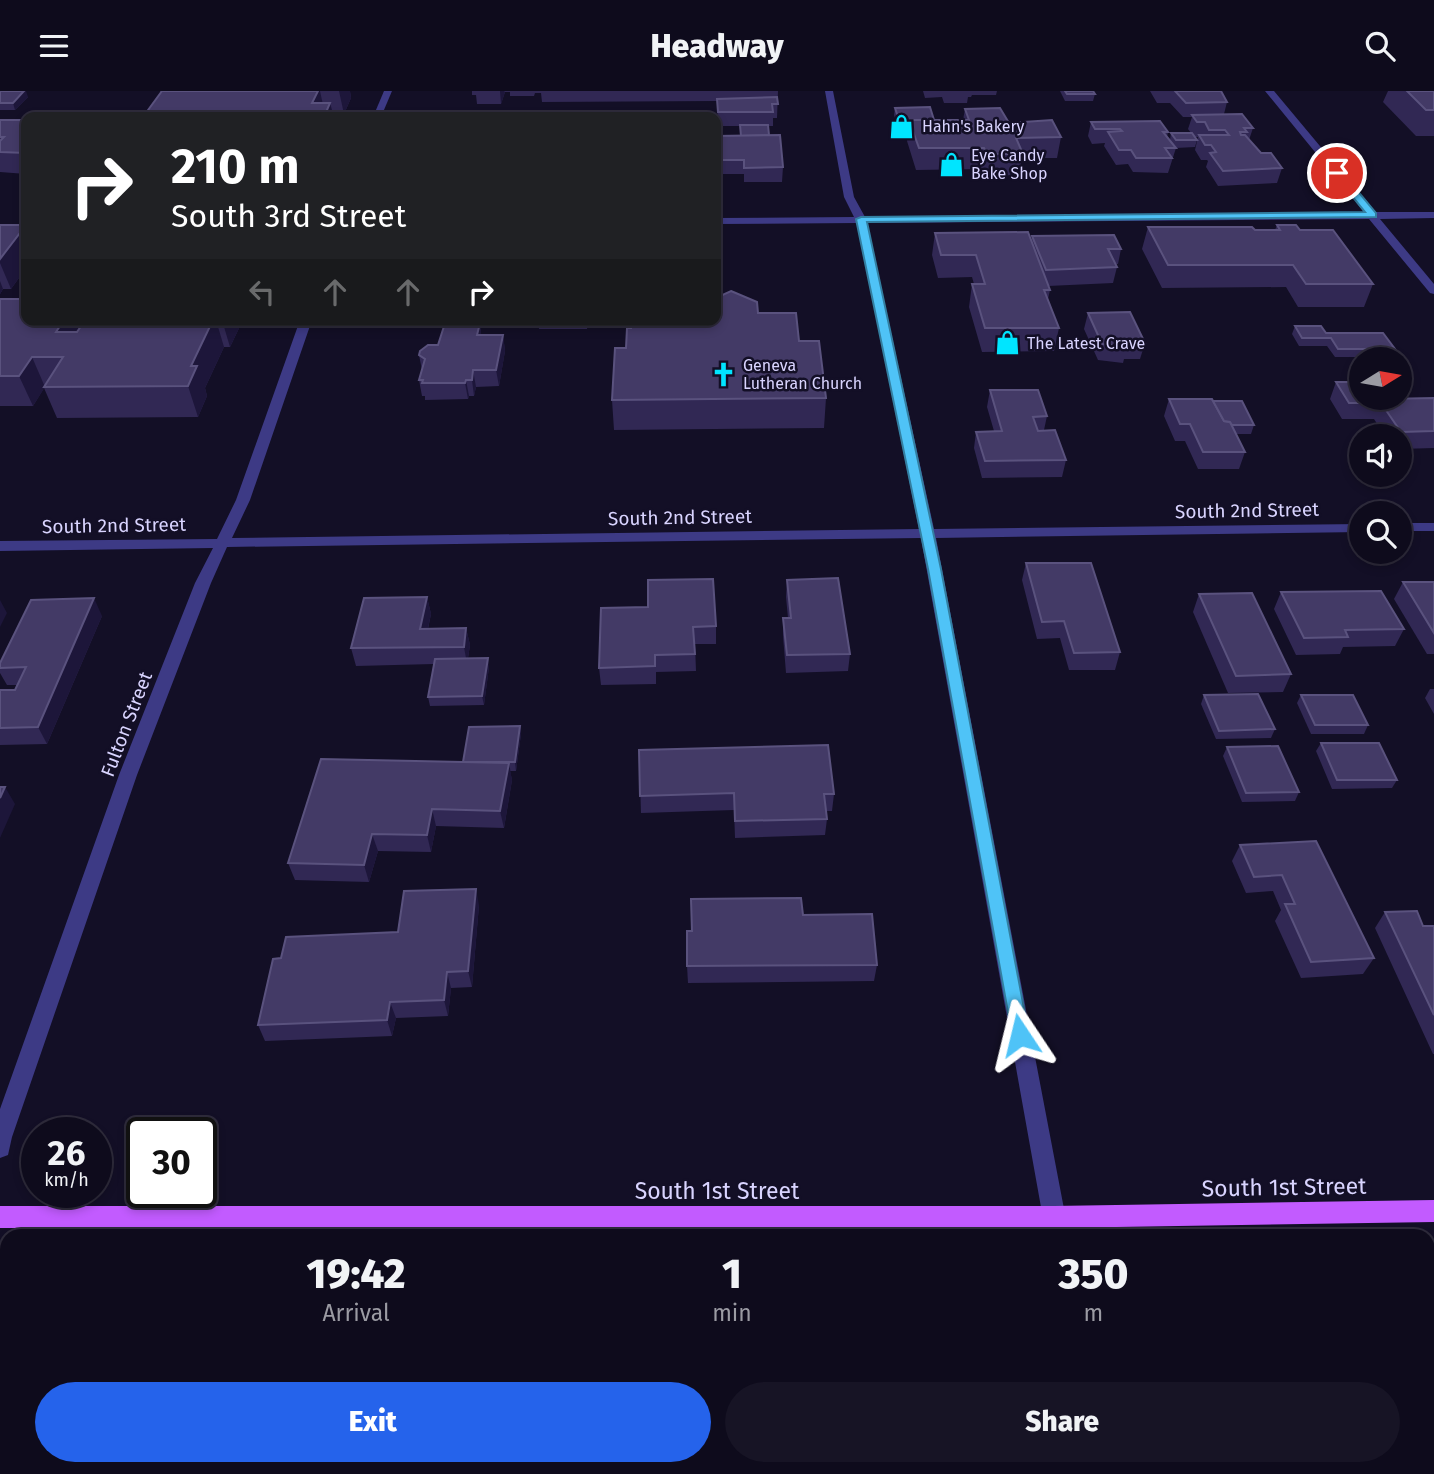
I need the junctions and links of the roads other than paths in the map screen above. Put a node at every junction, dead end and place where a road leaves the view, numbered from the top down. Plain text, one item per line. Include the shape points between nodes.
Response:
1 (388, 91) edge
2 (829, 91) edge
3 (1269, 91) edge
4 (379, 112) edge
5 (1373, 215) junction
6 (1434, 215) edge
7 (861, 219) junction
8 (721, 221) edge
9 (1434, 291) edge
10 (304, 326) edge
11 (1412, 527) edge
12 (1434, 527) edge
13 (1349, 528) edge
14 (927, 532) junction
15 (222, 543) junction
16 (0, 546) edge
17 (0, 1148) edge
18 (1434, 1211) edge
19 (0, 1217) edge
20 (1056, 1226) edge

1 - 4 street
2 - 7 street via 849,197
3 - 5 street
5 - 6 street
5 - 7 street
5 - 9 street
7 - 8 street
7 - 14 street
10 - 15 street, Fulton Street via 243,500
11 - 12 street
13 - 14 street, South 2nd Street
14 - 15 street, South 2nd Street
14 - 20 street
15 - 16 street, South 2nd Street
15 - 17 street, Fulton Street via 128,775
18 - 20 main road, South 1st Street
19 - 20 main road, South 1st Street

